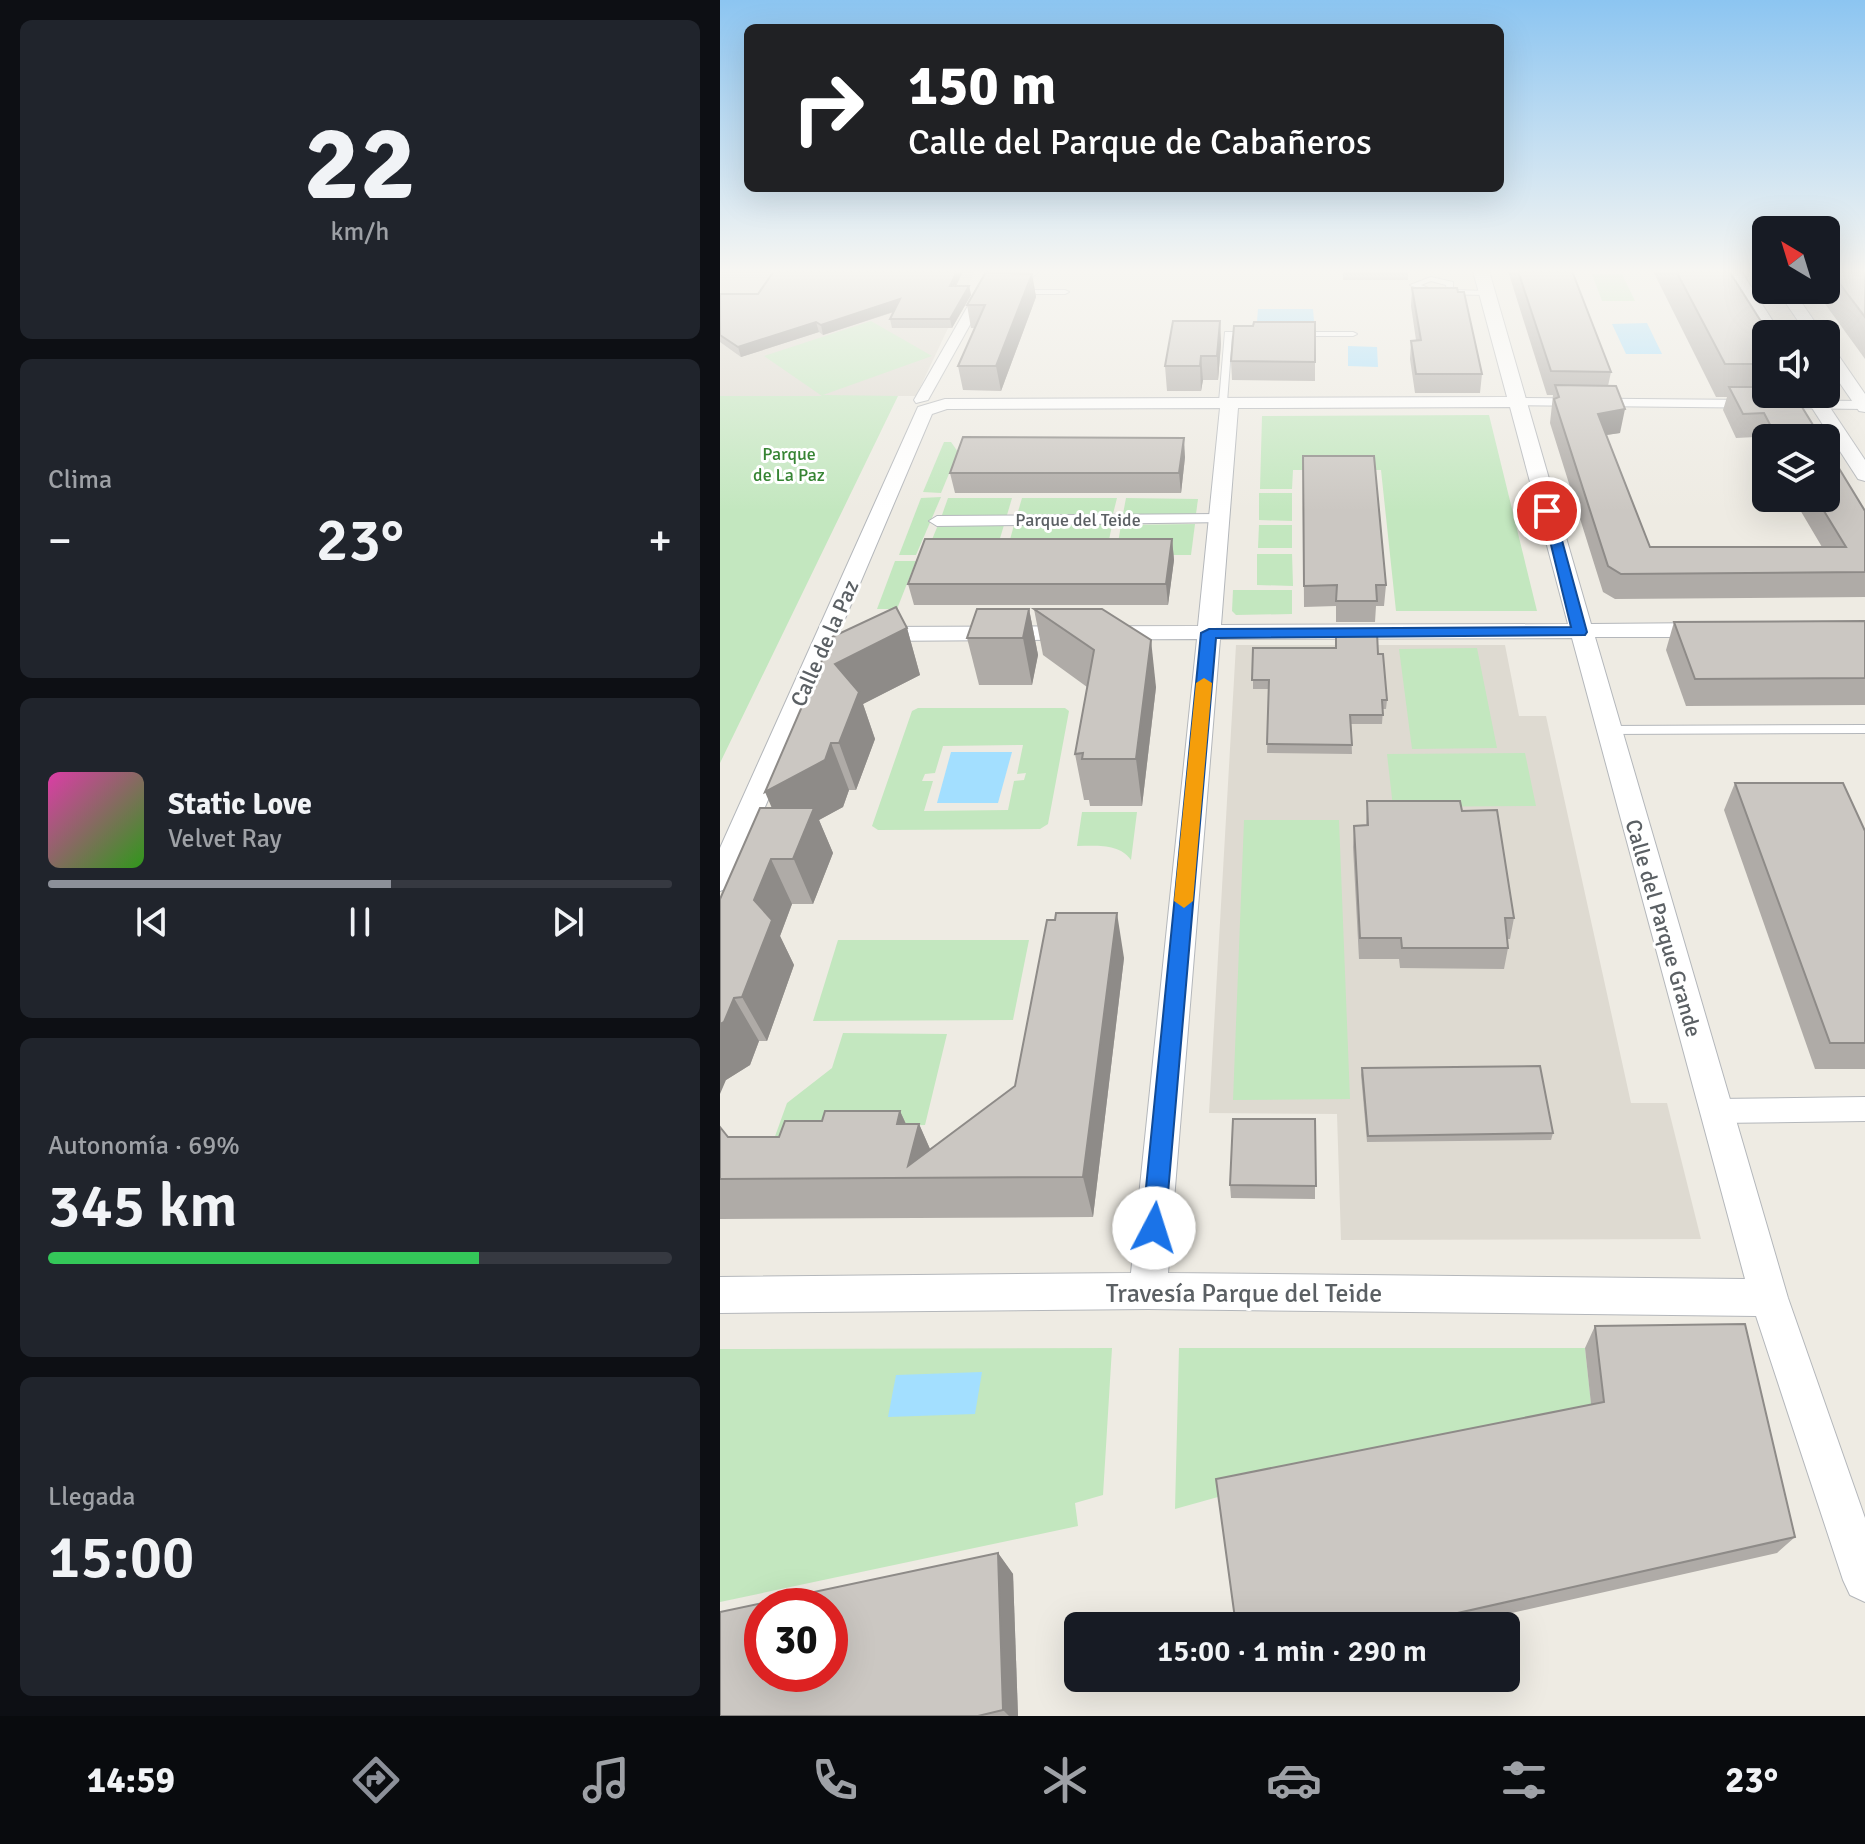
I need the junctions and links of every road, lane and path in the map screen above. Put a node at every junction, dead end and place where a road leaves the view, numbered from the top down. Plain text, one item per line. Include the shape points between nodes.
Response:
1 (953, 351) edge
2 (1228, 351) edge
3 (1504, 351) edge
4 (1840, 370) edge
5 (1752, 400) edge
6 (1227, 402) junction
7 (1518, 402) junction
8 (1840, 403) edge
9 (926, 404) junction
10 (1865, 406) edge
11 (1821, 408) edge
12 (1865, 475) edge
13 (1220, 519) junction
14 (937, 521) dead end
15 (1738, 630) edge
16 (1580, 632) junction
17 (1209, 633) junction
18 (827, 634) junction
19 (1865, 729) edge
20 (1608, 730) junction
21 (720, 880) edge
22 (1865, 1109) edge
23 (1716, 1111) junction
24 (1148, 1291) junction
25 (720, 1295) edge
26 (1769, 1298) junction
27 (1865, 1580) edge

1 - 9 street, Calle de la Paz
2 - 6 lane
3 - 7 street, Calle del Parque Grande
4 - 10 street
5 - 7 street
6 - 7 street
6 - 9 street
6 - 13 street
7 - 16 street, Calle del Parque Grande
8 - 10 street
9 - 18 street, Calle de la Paz
11 - 12 street
13 - 14 street, Parque del Teide
13 - 17 street
15 - 16 street
16 - 17 street
16 - 20 street, Calle del Parque Grande
17 - 18 street
17 - 24 street
18 - 21 street, Calle de la Paz
19 - 20 lane
20 - 23 street, Calle del Parque Grande
22 - 23 street
23 - 26 street, Calle del Parque Grande
24 - 25 street, Travesía Parque del Teide
24 - 26 street, Travesía Parque del Teide
26 - 27 street, Calle del Parque Grande

